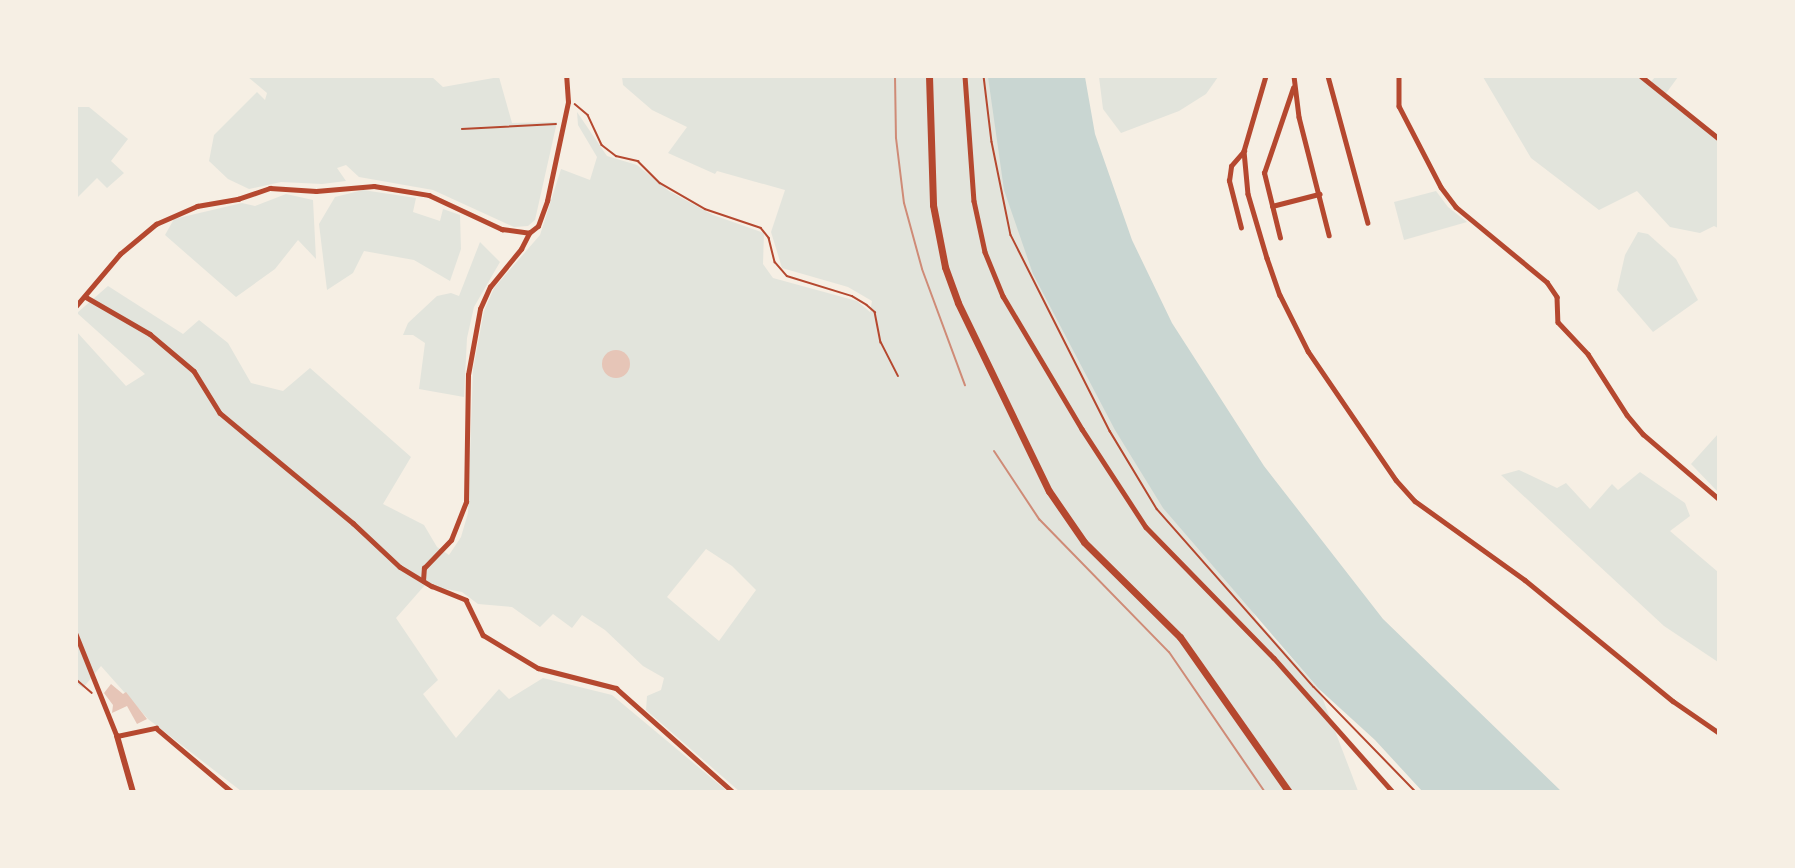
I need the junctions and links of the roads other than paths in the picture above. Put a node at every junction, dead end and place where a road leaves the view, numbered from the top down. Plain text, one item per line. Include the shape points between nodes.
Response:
1 (566, 76) edge
2 (929, 76) edge
3 (964, 76) edge
4 (1266, 76) edge
5 (1294, 76) edge
6 (1328, 76) edge
7 (1400, 76) edge
8 (1641, 76) edge
9 (1294, 86) junction
10 (1719, 138) edge
11 (1245, 151) junction
12 (1319, 194) junction
13 (1272, 206) junction
14 (1368, 223) dead end
15 (1241, 228) dead end
16 (529, 233) junction
17 (1329, 235) dead end
18 (1280, 238) dead end
19 (86, 297) junction
20 (76, 306) edge
21 (1719, 498) edge
22 (423, 581) junction
23 (76, 633) edge
24 (1719, 732) edge
25 (117, 736) junction
26 (133, 792) edge
27 (232, 792) edge
28 (733, 792) edge
29 (1289, 792) edge
30 (1393, 792) edge

1 - 16 street via 568,102 547,201 538,226
2 - 29 main road via 933,206 945,267 958,303 1049,491 1084,542 1180,637
3 - 30 street via 974,201 985,252 1003,296 1082,429 1146,527 1274,658
4 - 11 street
5 - 9 street
6 - 14 street
7 - 21 street via 1399,106 1441,188 1456,207 1547,282 1557,297 1558,322 1588,354 1627,414 1643,434
8 - 10 street
9 - 12 street
9 - 13 street via 1264,173
11 - 15 street via 1231,166 1229,181
11 - 24 street via 1248,194 1280,295 1308,351 1396,480 1424,507 1525,580 1673,701
12 - 13 street
12 - 17 street
13 - 18 street
16 - 19 street via 502,229 429,195 374,186 316,191 279,187 175,213 120,254
16 - 22 street via 490,287 480,309 468,375 466,502 451,540 424,568
19 - 20 street
19 - 22 street via 150,334 194,371 220,413 244,436
22 - 28 street via 466,600 483,635 538,668 616,688
23 - 25 street
25 - 26 street
25 - 27 street via 156,728

